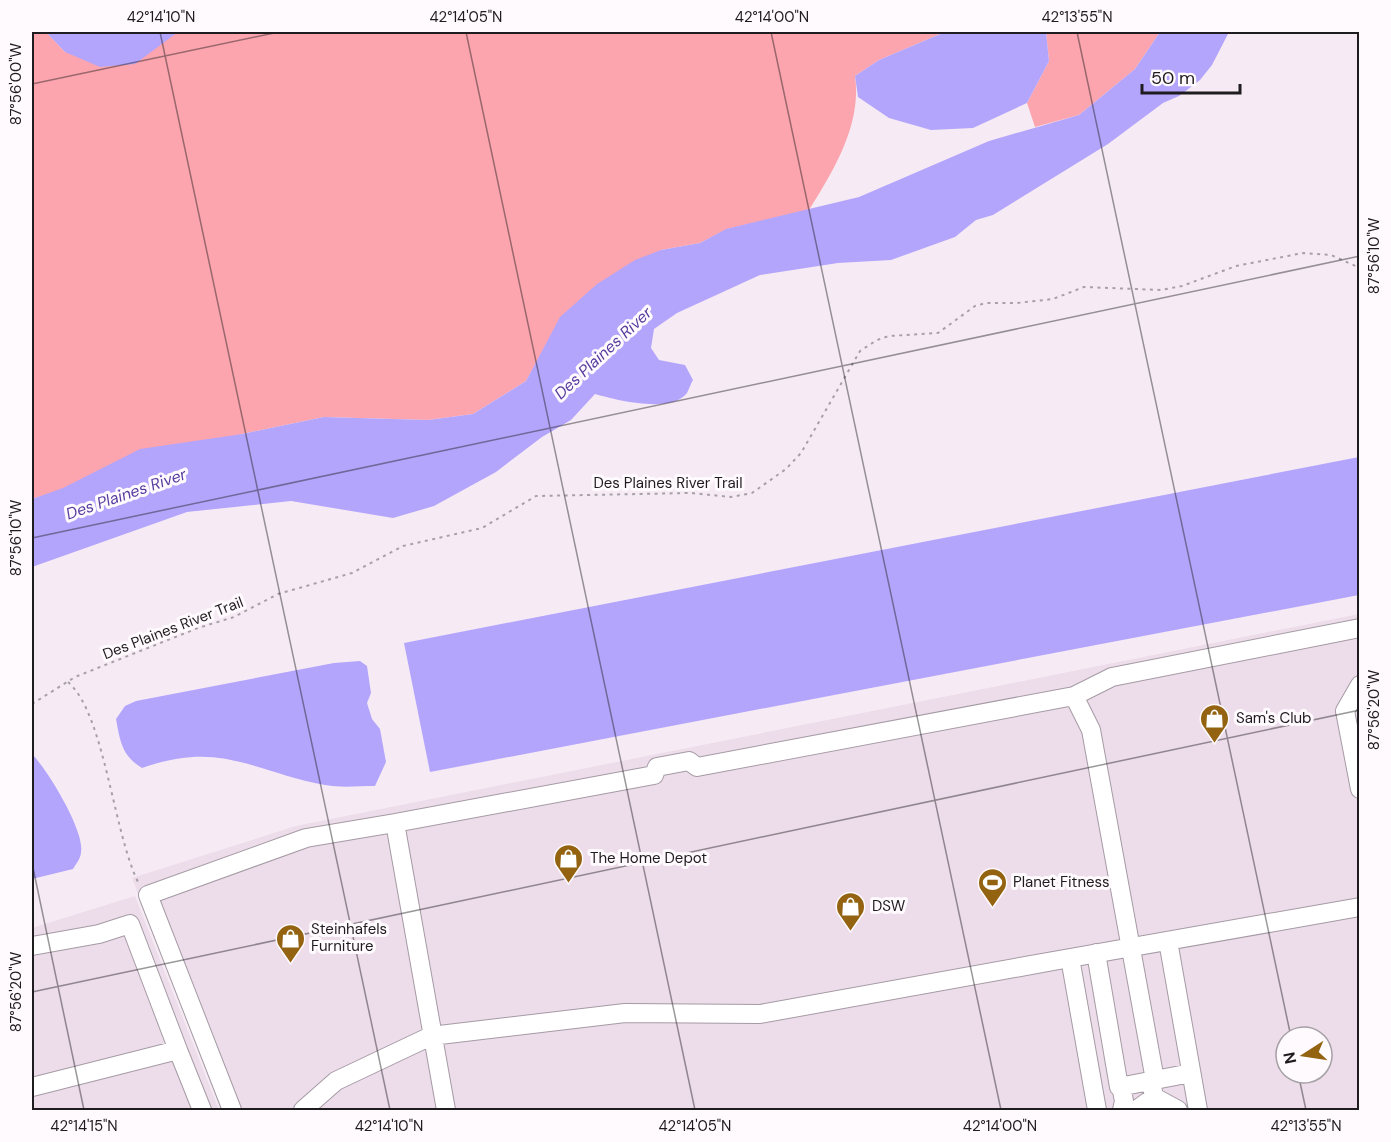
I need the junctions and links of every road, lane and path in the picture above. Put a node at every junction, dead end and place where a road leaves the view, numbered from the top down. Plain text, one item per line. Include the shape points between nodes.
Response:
1 (1359, 268) edge
2 (1359, 628) edge
3 (67, 681) junction
4 (1359, 685) edge
5 (1074, 696) junction
6 (32, 704) edge
7 (1359, 789) edge
8 (395, 823) junction
9 (148, 895) junction
10 (1359, 907) edge
11 (1168, 941) junction
12 (1132, 947) junction
13 (32, 948) edge
14 (1095, 953) junction
15 (1070, 958) junction
16 (431, 1036) junction
17 (178, 1050) junction
18 (1191, 1073) junction
19 (1121, 1086) junction
20 (1153, 1086) junction
21 (32, 1087) edge
22 (202, 1110) edge
23 (232, 1110) edge
24 (303, 1110) edge
25 (446, 1110) edge
26 (1097, 1110) edge
27 (1122, 1110) edge
28 (1136, 1110) edge
29 (1178, 1110) edge
30 (1198, 1110) edge

1 - 3 path, Des Plaines River Trail via 1331,255 1303,253 1236,266 1161,290 1084,287 1053,299 975,306 938,333 889,336 860,351 801,453 752,493 731,497 691,493 536,496 482,528 403,546 352,573 278,594 234,617
2 - 5 lane via 1112,677
3 - 6 path, Des Plaines River Trail
3 - 9 path via 76,688 88,713 119,834 131,868
4 - 7 lane via 1345,711
5 - 8 lane via 697,766 689,760 657,767 654,775
5 - 12 lane via 1091,730
8 - 9 lane via 306,838
8 - 16 lane
9 - 23 lane
10 - 11 lane
11 - 12 lane
11 - 18 lane
12 - 14 lane
12 - 20 lane
13 - 17 lane via 130,924
14 - 15 lane
14 - 19 lane
15 - 16 lane via 760,1014 625,1013
15 - 26 lane
16 - 24 lane via 336,1081
16 - 25 lane
17 - 21 lane
17 - 22 lane
18 - 20 lane
18 - 30 lane
19 - 20 lane
19 - 27 lane
20 - 28 lane
20 - 29 lane

